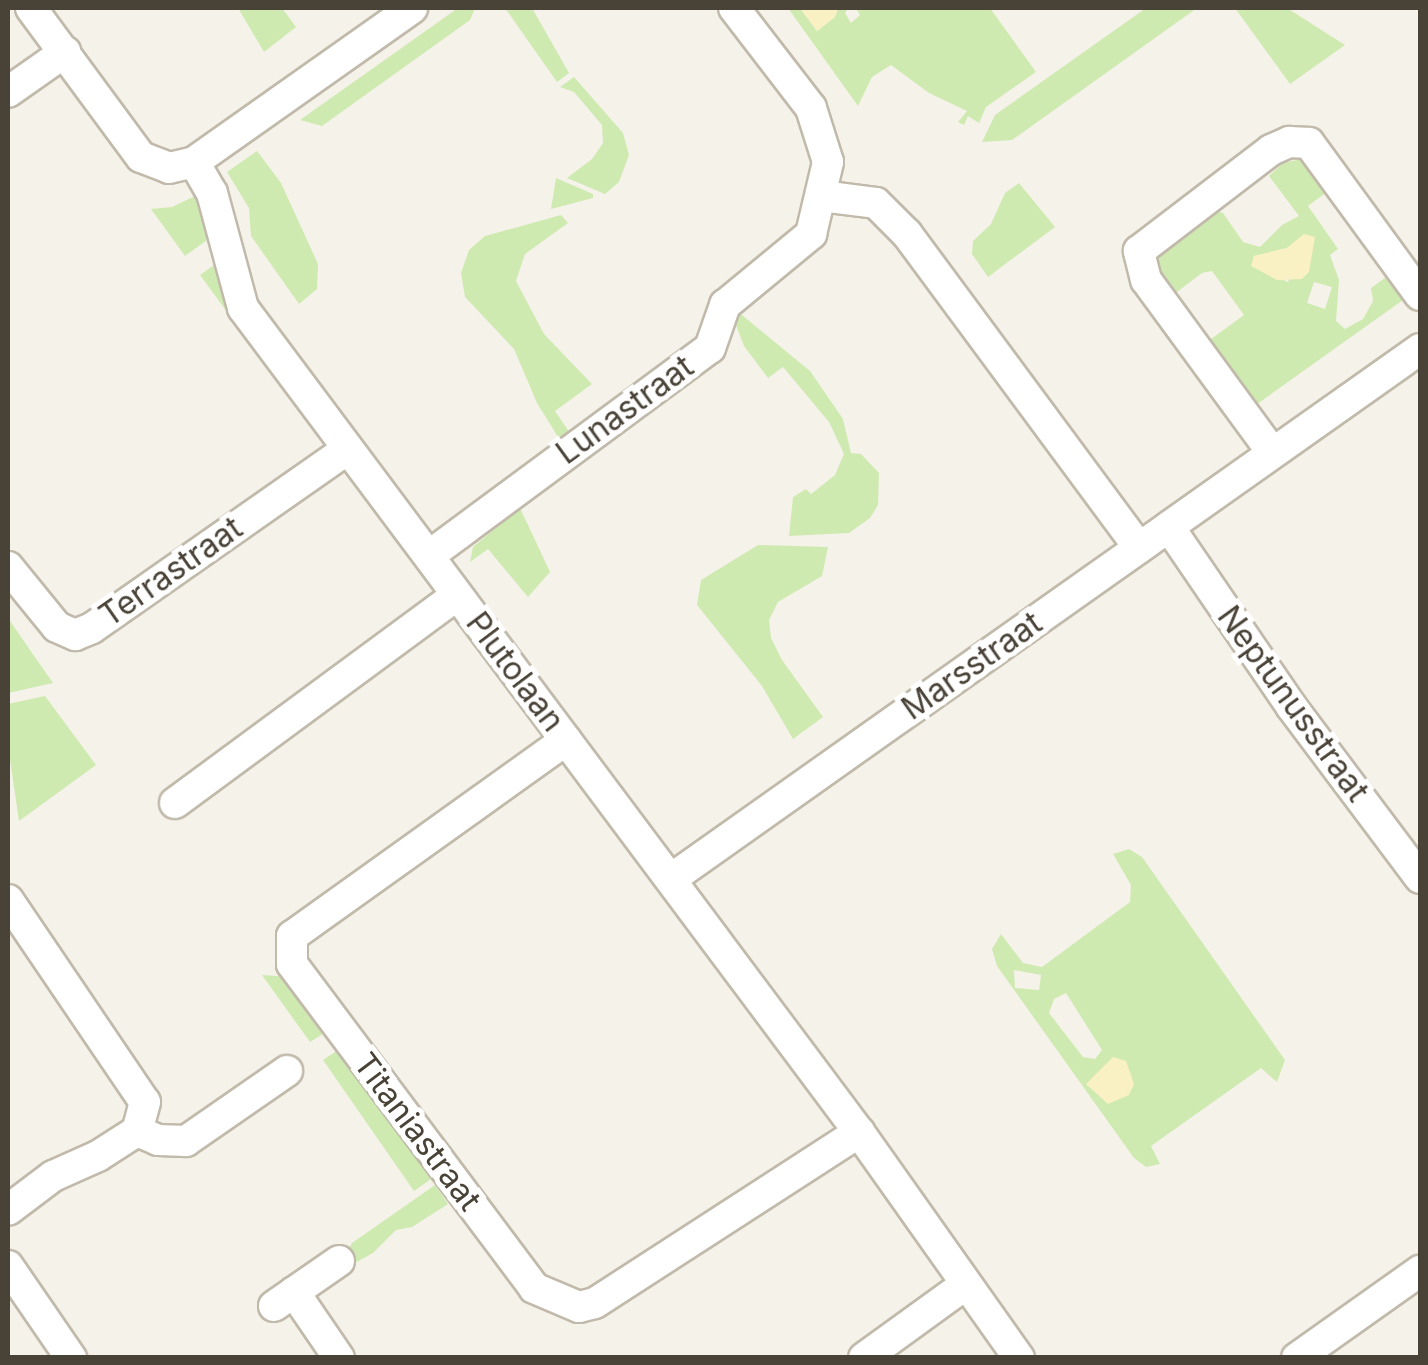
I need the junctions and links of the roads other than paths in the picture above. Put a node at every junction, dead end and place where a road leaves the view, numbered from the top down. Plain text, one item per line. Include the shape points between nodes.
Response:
1 (32, 8) edge
2 (412, 8) edge
3 (734, 8) edge
4 (65, 52) junction
5 (8, 92) edge
6 (194, 162) junction
7 (821, 196) junction
8 (1420, 295) edge
9 (1420, 349) edge
10 (346, 450) junction
11 (1272, 452) junction
12 (1168, 527) junction
13 (1139, 548) junction
14 (430, 555) junction
15 (8, 567) edge
16 (457, 595) junction
17 (566, 740) junction
18 (175, 803) dead end
19 (1420, 878) edge
20 (672, 880) junction
21 (8, 900) edge
22 (287, 1071) dead end
23 (137, 1131) junction
24 (858, 1132) junction
25 (8, 1210) edge
26 (339, 1261) dead end
27 (8, 1266) edge
28 (1420, 1271) edge
29 (965, 1285) junction
30 (71, 1358) edge
31 (339, 1358) edge
32 (864, 1358) edge
33 (1019, 1358) edge
34 (1297, 1358) edge

1 - 4 street
2 - 6 street
3 - 7 street, Lunastraat via 811,108 828,162
4 - 5 street
4 - 6 street via 141,157 169,168
6 - 10 street, Plutolaan via 212,193 243,308
7 - 13 street via 876,203 907,234
7 - 14 street, Lunastraat via 812,234 725,305 710,348
8 - 11 street via 1309,143 1271,150 1139,252 1146,280
9 - 11 street, Marsstraat
10 - 14 street, Plutolaan
10 - 15 street, Terrastraat via 75,634 57,627
11 - 12 street, Marsstraat
12 - 13 street, Marsstraat
12 - 19 street, Neptunusstraat
13 - 20 street, Marsstraat
14 - 16 street, Plutolaan
16 - 17 street, Plutolaan
16 - 18 street
17 - 20 street, Plutolaan
17 - 24 street, Titaniastraat via 292,936 292,964 534,1288 579,1307 595,1303
20 - 24 street, Plutolaan
21 - 23 street via 144,1102
22 - 23 street via 186,1141
23 - 25 street via 53,1176
24 - 29 street, Plutolaan
26 - 31 street via 284,1299
27 - 30 street
28 - 34 street
29 - 32 street
29 - 33 street, Plutolaan

